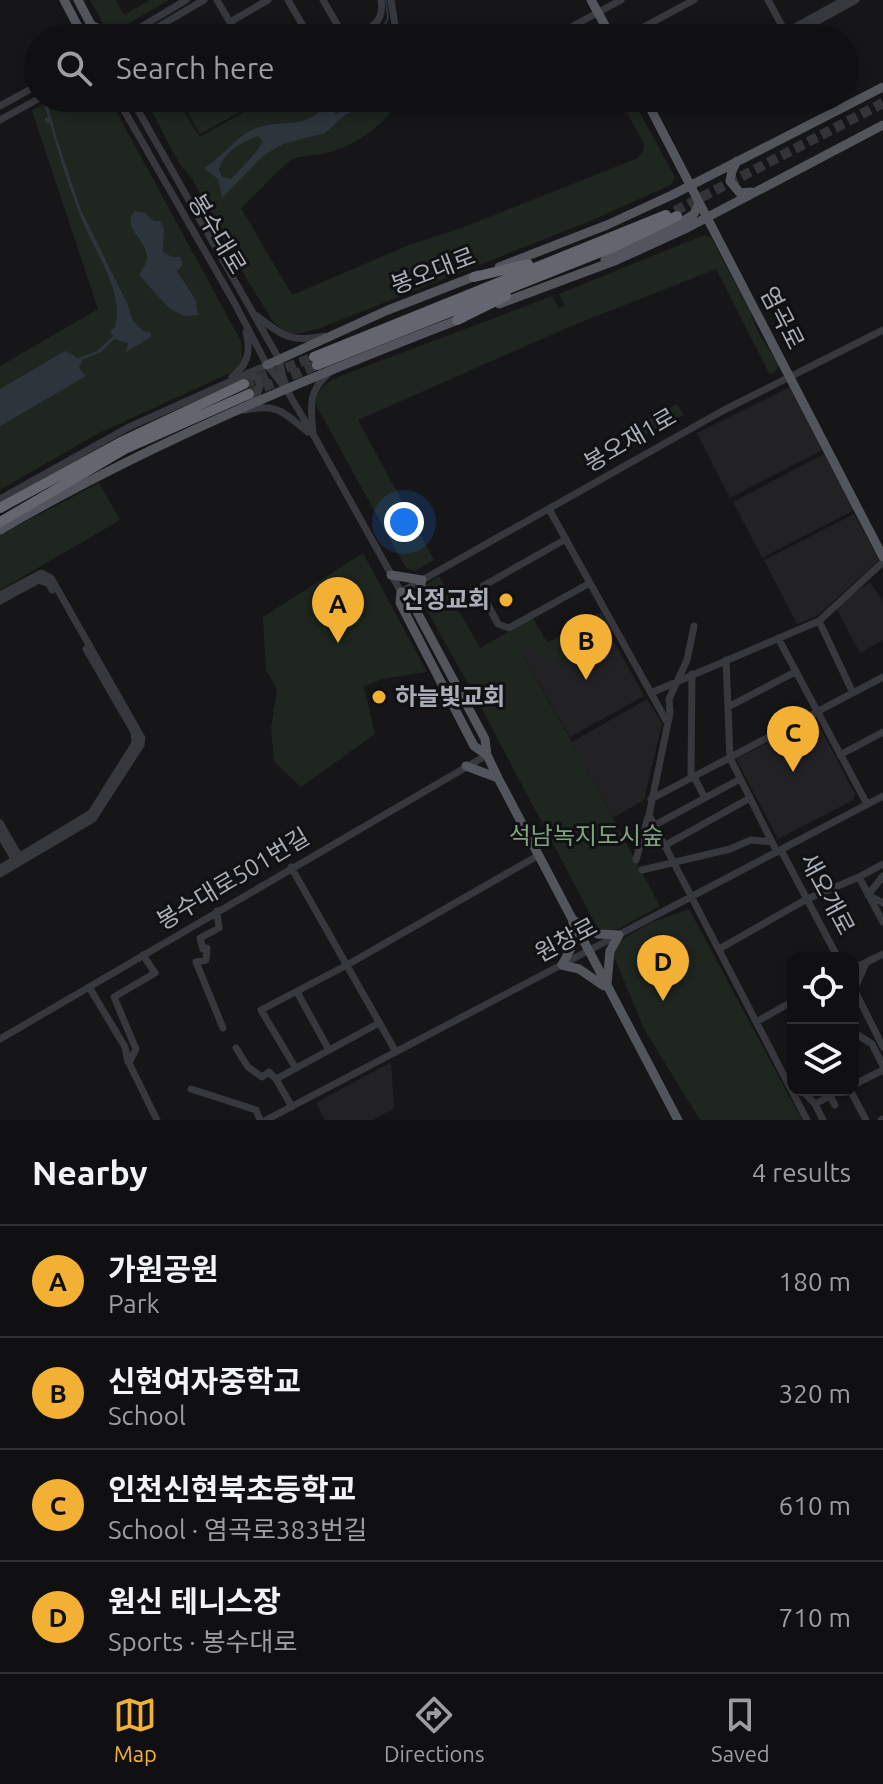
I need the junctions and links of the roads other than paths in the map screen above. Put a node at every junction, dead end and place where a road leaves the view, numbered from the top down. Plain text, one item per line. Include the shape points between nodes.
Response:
1 (64, 0) edge
2 (78, 0) edge
3 (186, 0) edge
4 (204, 0) edge
5 (217, 0) edge
6 (268, 0) edge
7 (288, 0) edge
8 (323, 0) edge
9 (381, 0) edge
10 (391, 0) edge
11 (591, 0) edge
12 (621, 0) edge
13 (694, 0) edge
14 (768, 0) edge
15 (844, 0) edge
16 (856, 0) edge
17 (598, 12) junction
18 (230, 22) joint
19 (77, 24) edge
20 (90, 24) edge
21 (146, 24) edge
22 (163, 24) edge
23 (302, 24) edge
24 (336, 24) edge
25 (376, 24) edge
26 (395, 24) edge
27 (576, 24) edge
28 (604, 24) edge
29 (649, 24) edge
30 (781, 24) edge
31 (806, 24) edge
32 (810, 24) edge
33 (883, 87) edge
34 (24, 93) edge
35 (859, 99) edge
36 (0, 106) edge
37 (24, 107) edge
38 (125, 112) edge
39 (139, 112) edge
40 (652, 112) edge
41 (834, 112) edge
42 (0, 120) edge
43 (883, 125) edge
44 (737, 161) junction
45 (690, 185) junction
46 (756, 191) junction
47 (699, 201) junction
48 (707, 218) junction
49 (603, 241) junction
50 (616, 246) junction
51 (580, 272) junction
52 (474, 277) junction
53 (253, 312) junction
54 (243, 318) junction
55 (457, 320) junction
56 (883, 330) edge
57 (335, 334) junction
58 (279, 359) junction
59 (267, 365) junction
60 (335, 368) junction
61 (248, 373) junction
62 (790, 378) junction
63 (221, 385) junction
64 (286, 389) junction
65 (246, 394) junction
66 (231, 412) junction
67 (314, 436) junction
68 (15, 491) joint
69 (0, 500) edge
70 (0, 508) edge
71 (549, 509) junction
72 (30, 513) joint
73 (0, 526) edge
74 (566, 539) junction
75 (883, 560) edge
76 (391, 575) junction
77 (422, 580) junction
78 (590, 583) junction
79 (401, 592) junction
80 (0, 595) edge
81 (0, 601) edge
82 (415, 609) junction
83 (819, 621) junction
84 (694, 626) dead end
85 (778, 638) junction
86 (726, 660) junction
87 (795, 672) junction
88 (692, 674) junction
89 (883, 677) edge
90 (677, 680) junction
91 (653, 692) junction
92 (853, 693) junction
93 (728, 707) junction
94 (816, 712) junction
95 (668, 724) junction
96 (883, 732) edge
97 (487, 755) junction
98 (840, 755) junction
99 (730, 758) junction
100 (466, 766) junction
101 (498, 778) junction
102 (693, 778) junction
103 (740, 779) junction
104 (883, 796) edge
105 (705, 798) junction
106 (750, 798) junction
107 (651, 799) junction
108 (867, 804) junction
109 (649, 815) junction
110 (0, 823) edge
111 (653, 826) junction
112 (0, 835) edge
113 (772, 842) junction
114 (664, 846) junction
115 (779, 851) junction
116 (539, 855) junction
117 (636, 860) dead end
118 (18, 861) junction
119 (672, 862) junction
120 (883, 864) edge
121 (291, 867) junction
122 (642, 870) dead end
123 (0, 871) edge
124 (883, 876) edge
125 (859, 877) junction
126 (868, 895) junction
127 (691, 897) junction
128 (807, 899) junction
129 (883, 903) edge
130 (217, 911) junction
131 (573, 920) junction
132 (883, 922) edge
133 (619, 935) junction
134 (719, 949) junction
135 (589, 951) junction
136 (835, 952) edge
137 (883, 954) edge
138 (143, 955) junction
139 (866, 962) junction
140 (347, 965) junction
141 (562, 965) junction
142 (859, 966) edge
143 (859, 978) edge
144 (89, 987) junction
145 (607, 988) junction
146 (297, 992) junction
147 (859, 999) edge
148 (787, 1004) edge
149 (758, 1021) junction
150 (379, 1023) junction
151 (223, 1028) dead end
152 (859, 1036) edge
153 (0, 1039) edge
154 (883, 1047) edge
155 (236, 1048) dead end
156 (329, 1050) junction
157 (396, 1052) junction
158 (129, 1063) junction
159 (295, 1067) junction
160 (883, 1068) edge
161 (276, 1079) junction
162 (859, 1083) edge
163 (191, 1089) dead end
164 (808, 1096) edge
165 (855, 1096) edge
166 (815, 1104) junction
167 (835, 1105) dead end
168 (292, 1107) junction
169 (157, 1120) edge
170 (260, 1120) edge
171 (266, 1120) edge
172 (678, 1120) edge
173 (807, 1120) edge
174 (823, 1120) edge
175 (866, 1120) edge

1 - 19 main road
2 - 20 main road
3 - 21 street
4 - 22 street
5 - 18 street
6 - 18 street
7 - 23 street
8 - 24 street
9 - 25 street
10 - 26 street
11 - 17 main road
12 - 17 street
13 - 29 street
14 - 30 street
15 - 31 street
16 - 32 street
17 - 27 street
17 - 28 main road
33 - 35 main road, 봉오대로
34 - 36 street
37 - 42 street
38 - 54 street, 봉수대로
39 - 53 street, 봉수대로
40 - 45 main road, 염곡로
41 - 44 main road, 봉오대로
43 - 46 main road
44 - 45 main road, 봉오대로
44 - 46 main road via 730,176 733,185 740,193
45 - 47 main road, 염곡로
45 - 52 main road, 봉오대로 via 607,225
46 - 48 main road
47 - 48 main road, 염곡로
47 - 51 main road via 694,214 683,221
48 - 51 main road
48 - 62 main road, 염곡로
49 - 50 highway, 봉오대로 via 676,214
49 - 50 highway, 봉오대로 via 316,361
49 - 52 highway
50 - 55 highway
51 - 55 main road
52 - 57 main road, 봉오대로
53 - 57 street via 291,338
53 - 58 street, 봉수대로
54 - 59 street, 봉수대로
54 - 63 street via 248,359
55 - 60 main road
56 - 62 street, 봉오재1로
57 - 58 main road, 봉오대로
58 - 59 main road, 봉오대로
58 - 64 street, 봉수대로
59 - 61 street, 봉오대로
59 - 64 street, 봉수대로
60 - 64 main road
60 - 67 street via 312,394
61 - 63 street, 봉오대로
61 - 65 street via 260,386 257,396
62 - 71 street, 봉오재1로
62 - 75 main road, 염곡로
63 - 68 street, 봉오대로 via 127,428
64 - 65 main road
64 - 67 street, 봉수대로
65 - 66 main road
65 - 70 highway via 123,441
65 - 73 highway via 125,449
66 - 67 street via 271,406
66 - 72 main road
67 - 76 street, 봉수대로
68 - 69 highway
71 - 74 street
71 - 77 street, 봉오재1로
72 - 73 highway
74 - 78 street
74 - 78 street via 483,586 498,624 509,628
75 - 83 street
76 - 77 main road
76 - 79 street, 봉수대로
77 - 79 street, 봉오재1로
77 - 82 main road
78 - 91 street
79 - 82 main road, 봉수대로
79 - 97 main road, 봉수대로 via 400,603 474,746
80 - 118 street via 41,573 51,578 142,738 93,819
81 - 118 street via 33,581 49,584 136,738 91,813
82 - 97 main road, 봉수대로 via 485,739
83 - 85 street
83 - 92 street
84 - 90 street
85 - 86 street
85 - 87 street
86 - 88 street
86 - 93 street, 새오개로
87 - 93 street
87 - 94 street
88 - 90 street
88 - 102 street
89 - 92 street
90 - 91 street
90 - 95 street via 669,699
91 - 95 street
92 - 94 street
93 - 99 street, 새오개로
94 - 98 street
94 - 99 street
95 - 107 street
96 - 98 street
97 - 100 street, 봉수대로501번길
97 - 101 main road, 봉수대로
98 - 108 street
99 - 102 street
99 - 103 street, 새오개로
100 - 101 main road
100 - 121 street, 봉수대로501번길
101 - 116 main road, 봉수대로
102 - 105 street
102 - 107 street
103 - 105 street
103 - 106 street, 새오개로
104 - 108 street, 원창로
105 - 111 street
106 - 113 street, 새오개로
106 - 114 street
107 - 109 street
108 - 115 street, 원창로
109 - 111 street
109 - 117 street
110 - 118 street
111 - 114 street
112 - 118 street
113 - 115 street, 새오개로
113 - 119 street via 751,840
114 - 119 street
115 - 127 street, 원창로
115 - 128 street, 새오개로
116 - 131 main road, 봉수대로
116 - 140 street
118 - 123 street
119 - 122 street
119 - 127 street
120 - 125 street
121 - 130 street, 봉수대로501번길
121 - 140 street
124 - 126 street
125 - 126 street
125 - 128 street
126 - 129 street
126 - 132 street
127 - 133 street, 원창로
127 - 134 street
128 - 134 street
128 - 136 street, 새오개로
130 - 138 street, 봉수대로501번길
130 - 151 street via 219,928 200,938 207,948 206,960 196,962
131 - 133 main road via 598,934
131 - 135 main road, 봉수대로
131 - 141 main road via 570,950
133 - 135 street, 원창로
133 - 145 main road via 610,951
134 - 149 street
135 - 141 street, 원창로
135 - 145 main road, 봉수대로
137 - 139 street
138 - 144 street, 봉수대로501번길
138 - 158 street via 155,973 114,997 136,1049
139 - 142 street
139 - 143 street
140 - 146 street
140 - 150 street
141 - 145 main road via 579,969
141 - 157 street, 원창로
144 - 153 street, 봉수대로501번길
144 - 158 street
145 - 172 main road, 봉수대로
146 - 156 street
146 - 159 street via 261,1010
147 - 154 street
148 - 149 street
149 - 173 street
150 - 156 street
150 - 157 street
152 - 160 street via 872,1044
155 - 161 street via 248,1067
156 - 159 street
157 - 168 street, 원창로
158 - 169 street
159 - 161 street
160 - 162 street
161 - 168 street
163 - 170 street via 256,1110
164 - 166 street
165 - 175 street
166 - 167 street via 830,1096
166 - 174 street
168 - 171 street, 원창로

